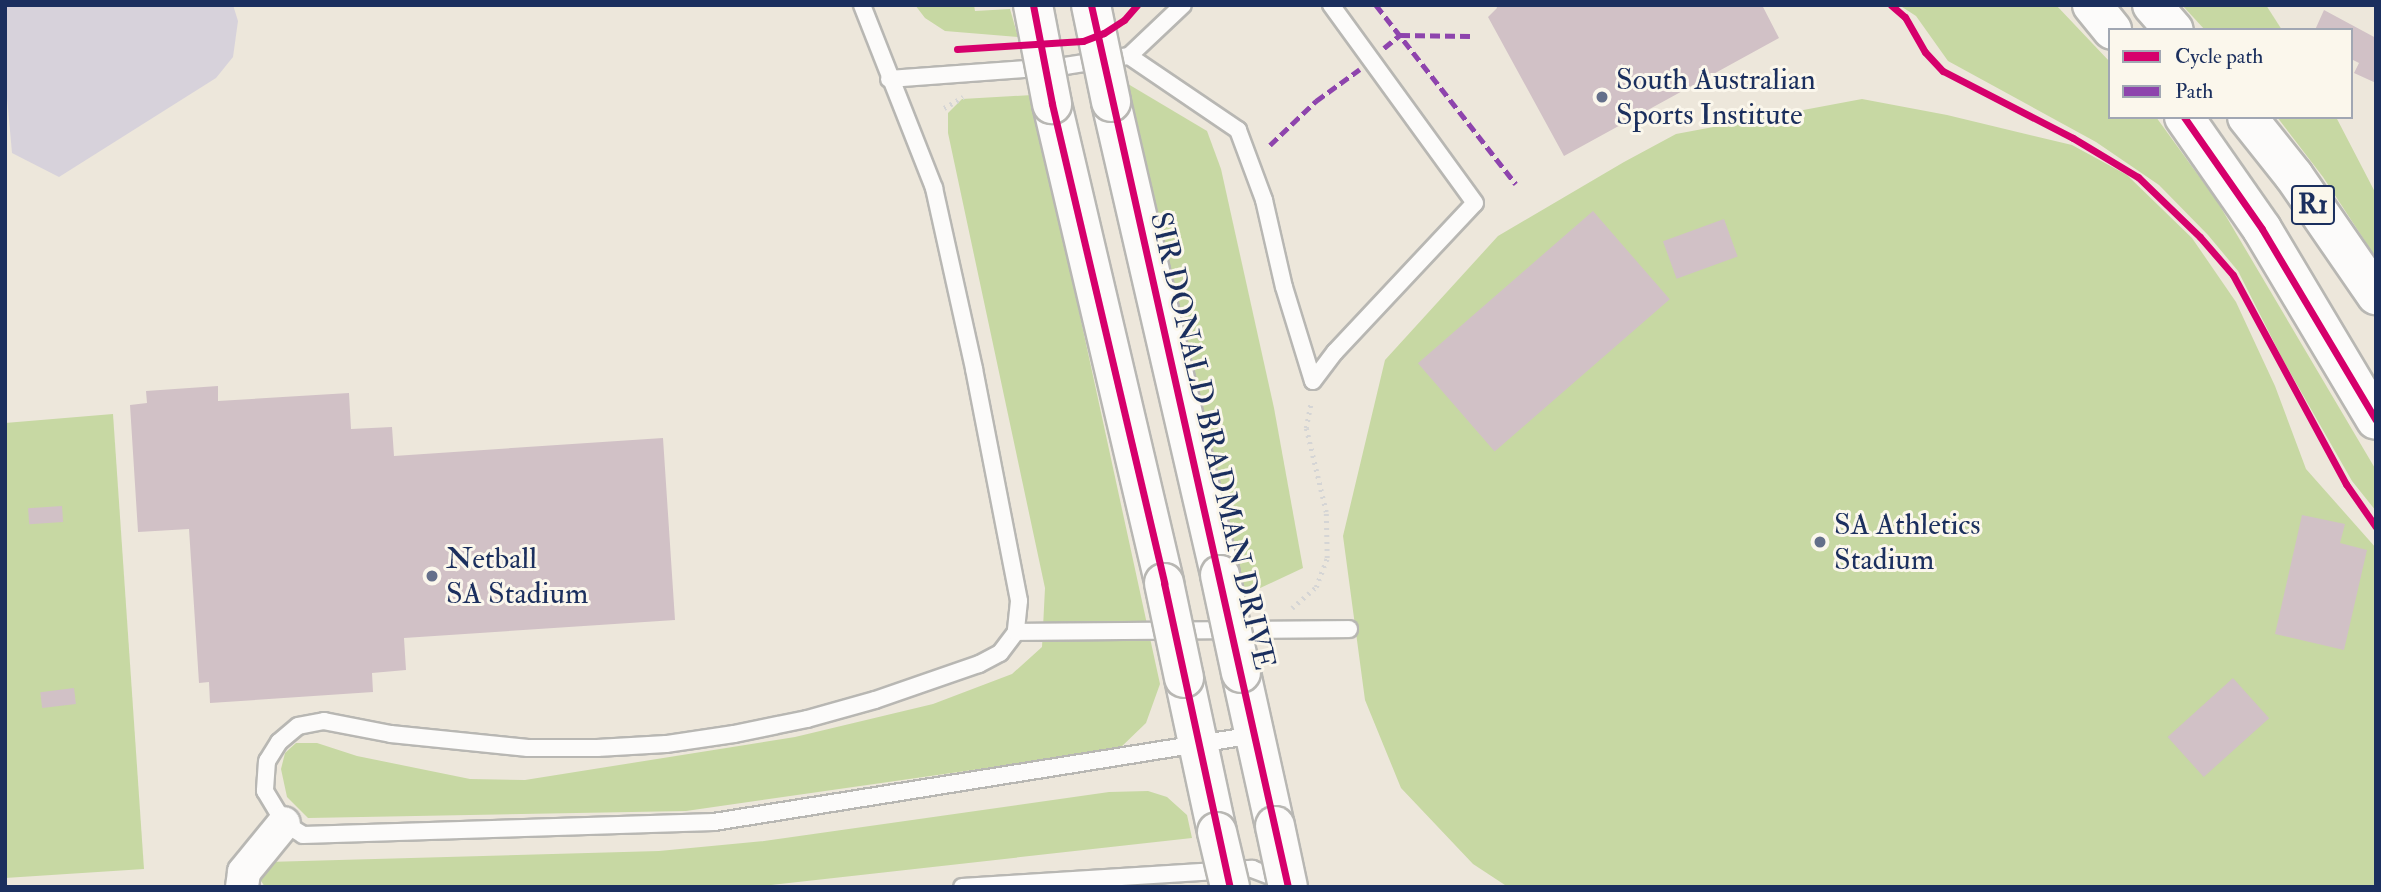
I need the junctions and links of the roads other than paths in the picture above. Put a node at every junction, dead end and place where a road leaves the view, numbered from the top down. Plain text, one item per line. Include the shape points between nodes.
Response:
1 (862, 5) edge
2 (1033, 5) edge
3 (1091, 5) edge
4 (1183, 5) edge
5 (1331, 5) edge
6 (2092, 5) edge
7 (2152, 5) edge
8 (2110, 28) edge
9 (2172, 28) edge
10 (1129, 57) junction
11 (889, 79) junction
12 (2185, 119) edge
13 (2249, 119) edge
14 (2376, 295) edge
15 (2376, 420) edge
16 (1349, 629) dead end
17 (1016, 632) junction
18 (1255, 735) junction
19 (1198, 745) junction
20 (284, 823) junction
21 (242, 887) edge
22 (962, 887) edge
23 (1230, 887) edge
24 (1288, 887) edge
25 (1299, 887) edge

1 - 11 lane
2 - 19 main road, bridge
3 - 18 main road, SIR DONALD BRADMAN DRIVE, bridge
4 - 10 lane
5 - 10 lane via 1475,203 1313,381 1264,200 1238,130
6 - 8 main road
7 - 9 main road
10 - 11 lane
11 - 17 lane via 934,188 1019,601
12 - 15 main road, R1 via 2262,229
13 - 14 main road, R1
16 - 17 lane
17 - 20 lane via 1000,653 979,664 875,700 795,722 666,744 528,748 391,734 324,721 298,726 279,742 267,761 265,791
18 - 19 lane
18 - 24 main road, SIR DONALD BRADMAN DRIVE, bridge
19 - 20 lane via 713,822 348,835 303,835
19 - 23 main road, bridge
20 - 21 street via 244,872
22 - 25 lane via 1252,869

